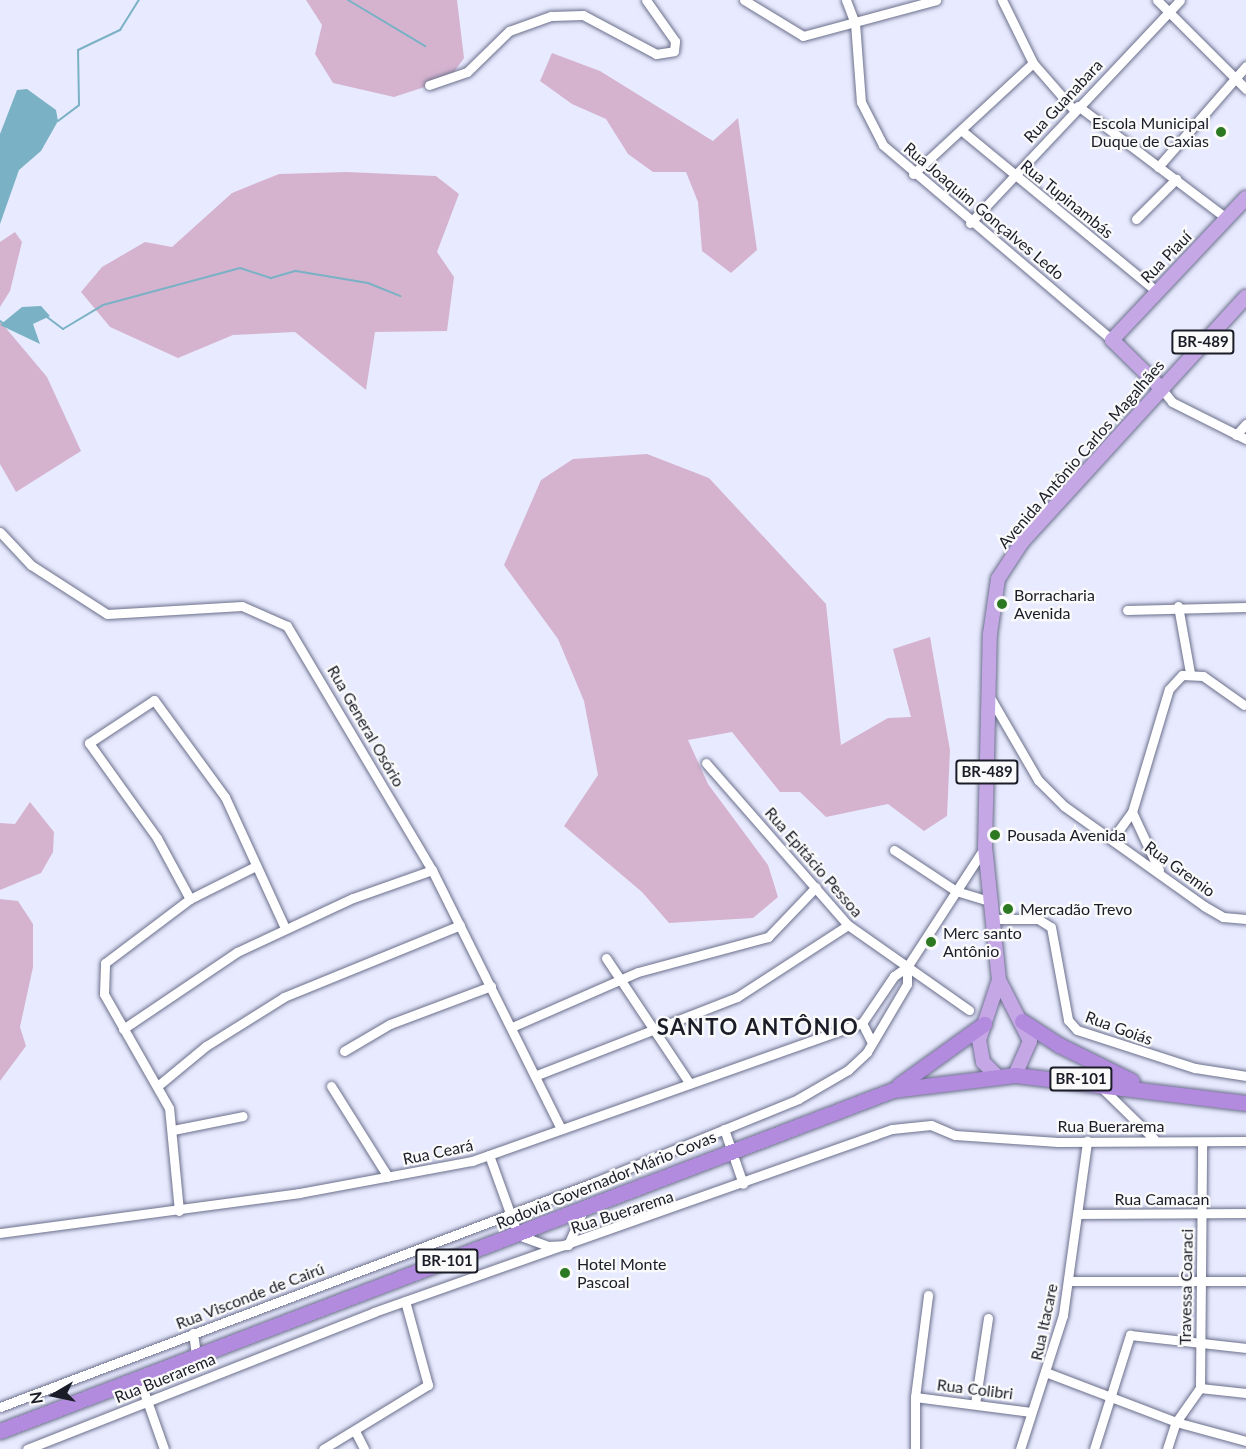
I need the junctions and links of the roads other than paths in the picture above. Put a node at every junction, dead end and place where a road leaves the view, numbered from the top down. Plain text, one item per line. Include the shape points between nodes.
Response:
1 (646, 0) edge
2 (744, 0) edge
3 (846, 0) edge
4 (936, 0) edge
5 (1002, 0) edge
6 (1157, 0) edge
7 (1180, 0) edge
8 (1169, 12) junction
9 (855, 22) junction
10 (1033, 63) junction
11 (1246, 66) edge
12 (1235, 78) junction
13 (429, 85) dead end
14 (1246, 89) edge
15 (1076, 109) junction
16 (961, 130) junction
17 (1158, 167) junction
18 (913, 174) junction
19 (1014, 175) junction
20 (1176, 179) junction
21 (1246, 198) edge
22 (1226, 218) junction
23 (1136, 219) dead end
24 (970, 223) junction
25 (1156, 291) junction
26 (1246, 297) edge
27 (1112, 340) junction
28 (1160, 387) junction
29 (1246, 424) edge
30 (1236, 435) junction
31 (1246, 439) edge
32 (0, 532) edge
33 (1179, 606) junction
34 (1246, 607) edge
35 (1127, 610) dead end
36 (1190, 674) junction
37 (989, 694) junction
38 (1244, 705) dead end
39 (706, 763) dead end
40 (1132, 812) junction
41 (1113, 838) junction
42 (985, 847) junction
43 (894, 850) dead end
44 (256, 866) junction
45 (432, 870) junction
46 (1161, 875) junction
47 (816, 887) junction
48 (956, 891) junction
49 (190, 899) junction
50 (991, 902) junction
51 (993, 919) junction
52 (1246, 919) edge
53 (460, 925) junction
54 (848, 926) junction
55 (285, 928) junction
56 (606, 958) dead end
57 (907, 967) junction
58 (620, 979) junction
59 (999, 980) junction
60 (491, 986) junction
61 (992, 1009) junction
62 (1012, 1009) junction
63 (969, 1010) dead end
64 (1022, 1021) junction
65 (862, 1023) junction
66 (984, 1024) junction
67 (512, 1027) junction
68 (123, 1029) junction
69 (653, 1030) junction
70 (872, 1043) junction
71 (344, 1051) dead end
72 (995, 1074) junction
73 (537, 1075) junction
74 (1015, 1075) junction
75 (1246, 1076) edge
76 (1096, 1080) junction
77 (160, 1084) junction
78 (690, 1084) junction
79 (331, 1086) dead end
80 (1145, 1088) junction
81 (892, 1090) junction
82 (1246, 1103) edge
83 (243, 1116) dead end
84 (724, 1129) junction
85 (173, 1130) junction
86 (561, 1130) junction
87 (1154, 1139) junction
88 (1087, 1141) junction
89 (1246, 1141) edge
90 (1202, 1144) junction
91 (731, 1150) junction
92 (489, 1155) junction
93 (388, 1177) junction
94 (743, 1184) junction
95 (584, 1208) junction
96 (179, 1211) junction
97 (1246, 1213) edge
98 (510, 1214) junction
99 (1079, 1214) junction
100 (1202, 1215) junction
101 (0, 1233) edge
102 (518, 1234) junction
103 (568, 1245) junction
104 (1068, 1281) junction
105 (1246, 1281) edge
106 (1201, 1282) junction
107 (928, 1295) dead end
108 (405, 1301) junction
109 (988, 1318) dead end
110 (193, 1333) junction
111 (1200, 1347) junction
112 (1246, 1348) edge
113 (196, 1355) junction
114 (1048, 1372) junction
115 (139, 1378) junction
116 (1200, 1388) junction
117 (1246, 1393) edge
118 (1110, 1396) junction
119 (915, 1397) junction
120 (147, 1401) junction
121 (975, 1404) junction
122 (0, 1407) edge
123 (1031, 1412) junction
124 (1176, 1422) junction
125 (0, 1431) edge
126 (356, 1431) junction
127 (1246, 1441) edge
128 (27, 1449) edge
129 (164, 1449) edge
130 (323, 1449) edge
131 (364, 1449) edge
132 (915, 1449) edge
133 (1020, 1449) edge
134 (1094, 1449) edge
135 (1167, 1449) edge

1 - 13 street via 675,41 674,51 656,54 583,15 551,16 509,31 467,72
2 - 9 street via 795,35
3 - 9 street, Rua Joaquim Gonçalves Ledo
4 - 9 street
5 - 10 street
6 - 8 street
7 - 8 street, Rua Guanabara
8 - 12 street
8 - 15 street, Rua Guanabara
9 - 18 street, Rua Joaquim Gonçalves Ledo via 863,108 883,145
10 - 15 street
10 - 16 street
11 - 12 street
12 - 14 street
12 - 17 street
15 - 17 street
15 - 19 street, Rua Guanabara
16 - 18 street
16 - 19 street, Rua Tupinambás
17 - 20 street
18 - 24 street, Rua Joaquim Gonçalves Ledo
19 - 24 street, Rua Guanabara
19 - 25 street, Rua Tupinambás
20 - 22 street
20 - 23 street
21 - 22 main road, Rua Piauí
22 - 25 main road, Rua Piauí
24 - 27 street, Rua Joaquim Gonçalves Ledo
25 - 27 main road, Rua Piauí
26 - 28 main road, Avenida Antônio Carlos Magalhães / BR-489
27 - 28 main road, Rua Joaquim Gonçalves Ledo
28 - 30 street via 1172,402
28 - 37 main road, Avenida Antônio Carlos Magalhães / BR-489 via 1005,566 992,610
29 - 30 street
30 - 31 street
32 - 45 street, Rua General Osório via 31,565 107,614 242,606 287,626
33 - 34 street
33 - 35 street
33 - 36 street
36 - 38 street via 1216,681
36 - 40 street via 1169,689
37 - 41 street, Rua Gremio via 1049,793
37 - 42 main road, Avenida Antônio Carlos Magalhães / BR-489
39 - 47 street, Rua Epitácio Pessoa
40 - 41 street
40 - 46 street
41 - 46 street, Rua Gremio
42 - 48 street
42 - 50 main road, Avenida Antônio Carlos Magalhães / BR-489
43 - 48 street
44 - 49 street
44 - 49 street via 225,796 154,700 89,743 157,838
44 - 55 street
45 - 53 street, Rua General Osório
45 - 55 street
46 - 52 street, Rua Gremio via 1223,916
47 - 54 street, Rua Epitácio Pessoa
47 - 58 street via 768,937 712,948
48 - 50 street
48 - 57 street
49 - 68 street via 105,963 104,994
50 - 51 main road, Avenida Antônio Carlos Magalhães / BR-489
51 - 59 main road, Avenida Antônio Carlos Magalhães / BR-489
51 - 75 street, Rua Goiás via 1038,920 1051,927 1066,1014 1077,1030 1174,1063
53 - 60 street, Rua General Osório
53 - 77 street via 284,997 206,1046
54 - 57 street, Rua Epitácio Pessoa
54 - 69 street via 759,986
55 - 68 street via 175,989
56 - 58 street
57 - 63 street, Rua Epitácio Pessoa
57 - 65 street via 894,976
57 - 70 street via 907,984
58 - 67 street
58 - 69 street
59 - 61 main road, BR-489
59 - 62 main road, BR-489
60 - 67 street, Rua General Osório
60 - 71 street via 390,1024
61 - 62 main road
61 - 66 main road, BR-489
62 - 64 main road, BR-489
64 - 74 main road via 1030,1041
64 - 80 highway, BR-489 via 1059,1045
65 - 70 street
65 - 78 street, Rua Ceará
66 - 72 main road, BR-489 via 979,1050
66 - 81 highway, BR-489
67 - 73 street, Rua General Osório
68 - 77 street
69 - 73 street
69 - 78 street
70 - 84 street via 834,1080
72 - 74 highway, Rodovia Governador Mário Covas / BR-101
72 - 81 highway, Rodovia Governador Mário Covas / BR-101
73 - 86 street, Rua General Osório
74 - 76 highway, Rodovia Governador Mário Covas / BR-101
76 - 80 highway, Rodovia Governador Mário Covas / BR-101
76 - 87 street
77 - 85 street
78 - 86 street, Rua Ceará
79 - 93 street
80 - 82 highway, Rodovia Governador Mário Covas / BR-101
81 - 91 highway, Rodovia Governador Mário Covas / BR-101
83 - 85 street
84 - 91 street
84 - 98 street, Rua Visconde de Cairú
85 - 96 street
86 - 92 street, Rua Ceará
87 - 88 street, Rua Buerarema
87 - 90 street, Rua Buerarema
88 - 94 street, Rua Buerarema via 956,1135 917,1125
88 - 99 street, Rua Itacare
89 - 90 street, Rua Buerarema
90 - 100 street, Travessa Coaraci
91 - 94 street
91 - 95 highway, Rodovia Governador Mário Covas / BR-101
92 - 93 street, Rua Ceará
92 - 98 street
93 - 96 street, Rua Ceará
94 - 103 street, Rua Buerarema
95 - 102 highway, Rodovia Governador Mário Covas / BR-101
95 - 103 street
96 - 101 street, Rua Ceará
97 - 100 street, Rua Camacan
98 - 102 street
98 - 110 street, Rua Visconde de Cairú
99 - 100 street, Rua Camacan
99 - 104 street, Rua Itacare
100 - 106 street, Travessa Coaraci
102 - 103 street via 548,1246
102 - 113 highway, Rodovia Governador Mário Covas / BR-101
103 - 108 street, Rua Buerarema
104 - 106 street
104 - 114 street, Rua Itacare
105 - 106 street
106 - 111 street, Travessa Coaraci
107 - 119 street, Rua Colibri
108 - 120 street, Rua Buerarema
108 - 126 street via 428,1385
109 - 121 street
110 - 113 street
110 - 122 street, Rua Visconde de Cairú
111 - 112 street
111 - 116 street, Travessa Coaraci
111 - 118 street via 1130,1335
113 - 115 highway, Rodovia Governador Mário Covas / BR-101
114 - 118 street, Rua Itacare
114 - 123 street
115 - 120 street
115 - 125 highway, Rodovia Governador Mário Covas / BR-101
116 - 117 street
116 - 124 street
118 - 124 street, Rua Itacare
118 - 134 street
119 - 121 street, Rua Colibri
119 - 132 street, Rua Colibri
120 - 128 street, Rua Buerarema
120 - 129 street
121 - 123 street, Rua Colibri
123 - 133 street
124 - 127 street, Rua Itacare
124 - 135 street
126 - 130 street
126 - 131 street

